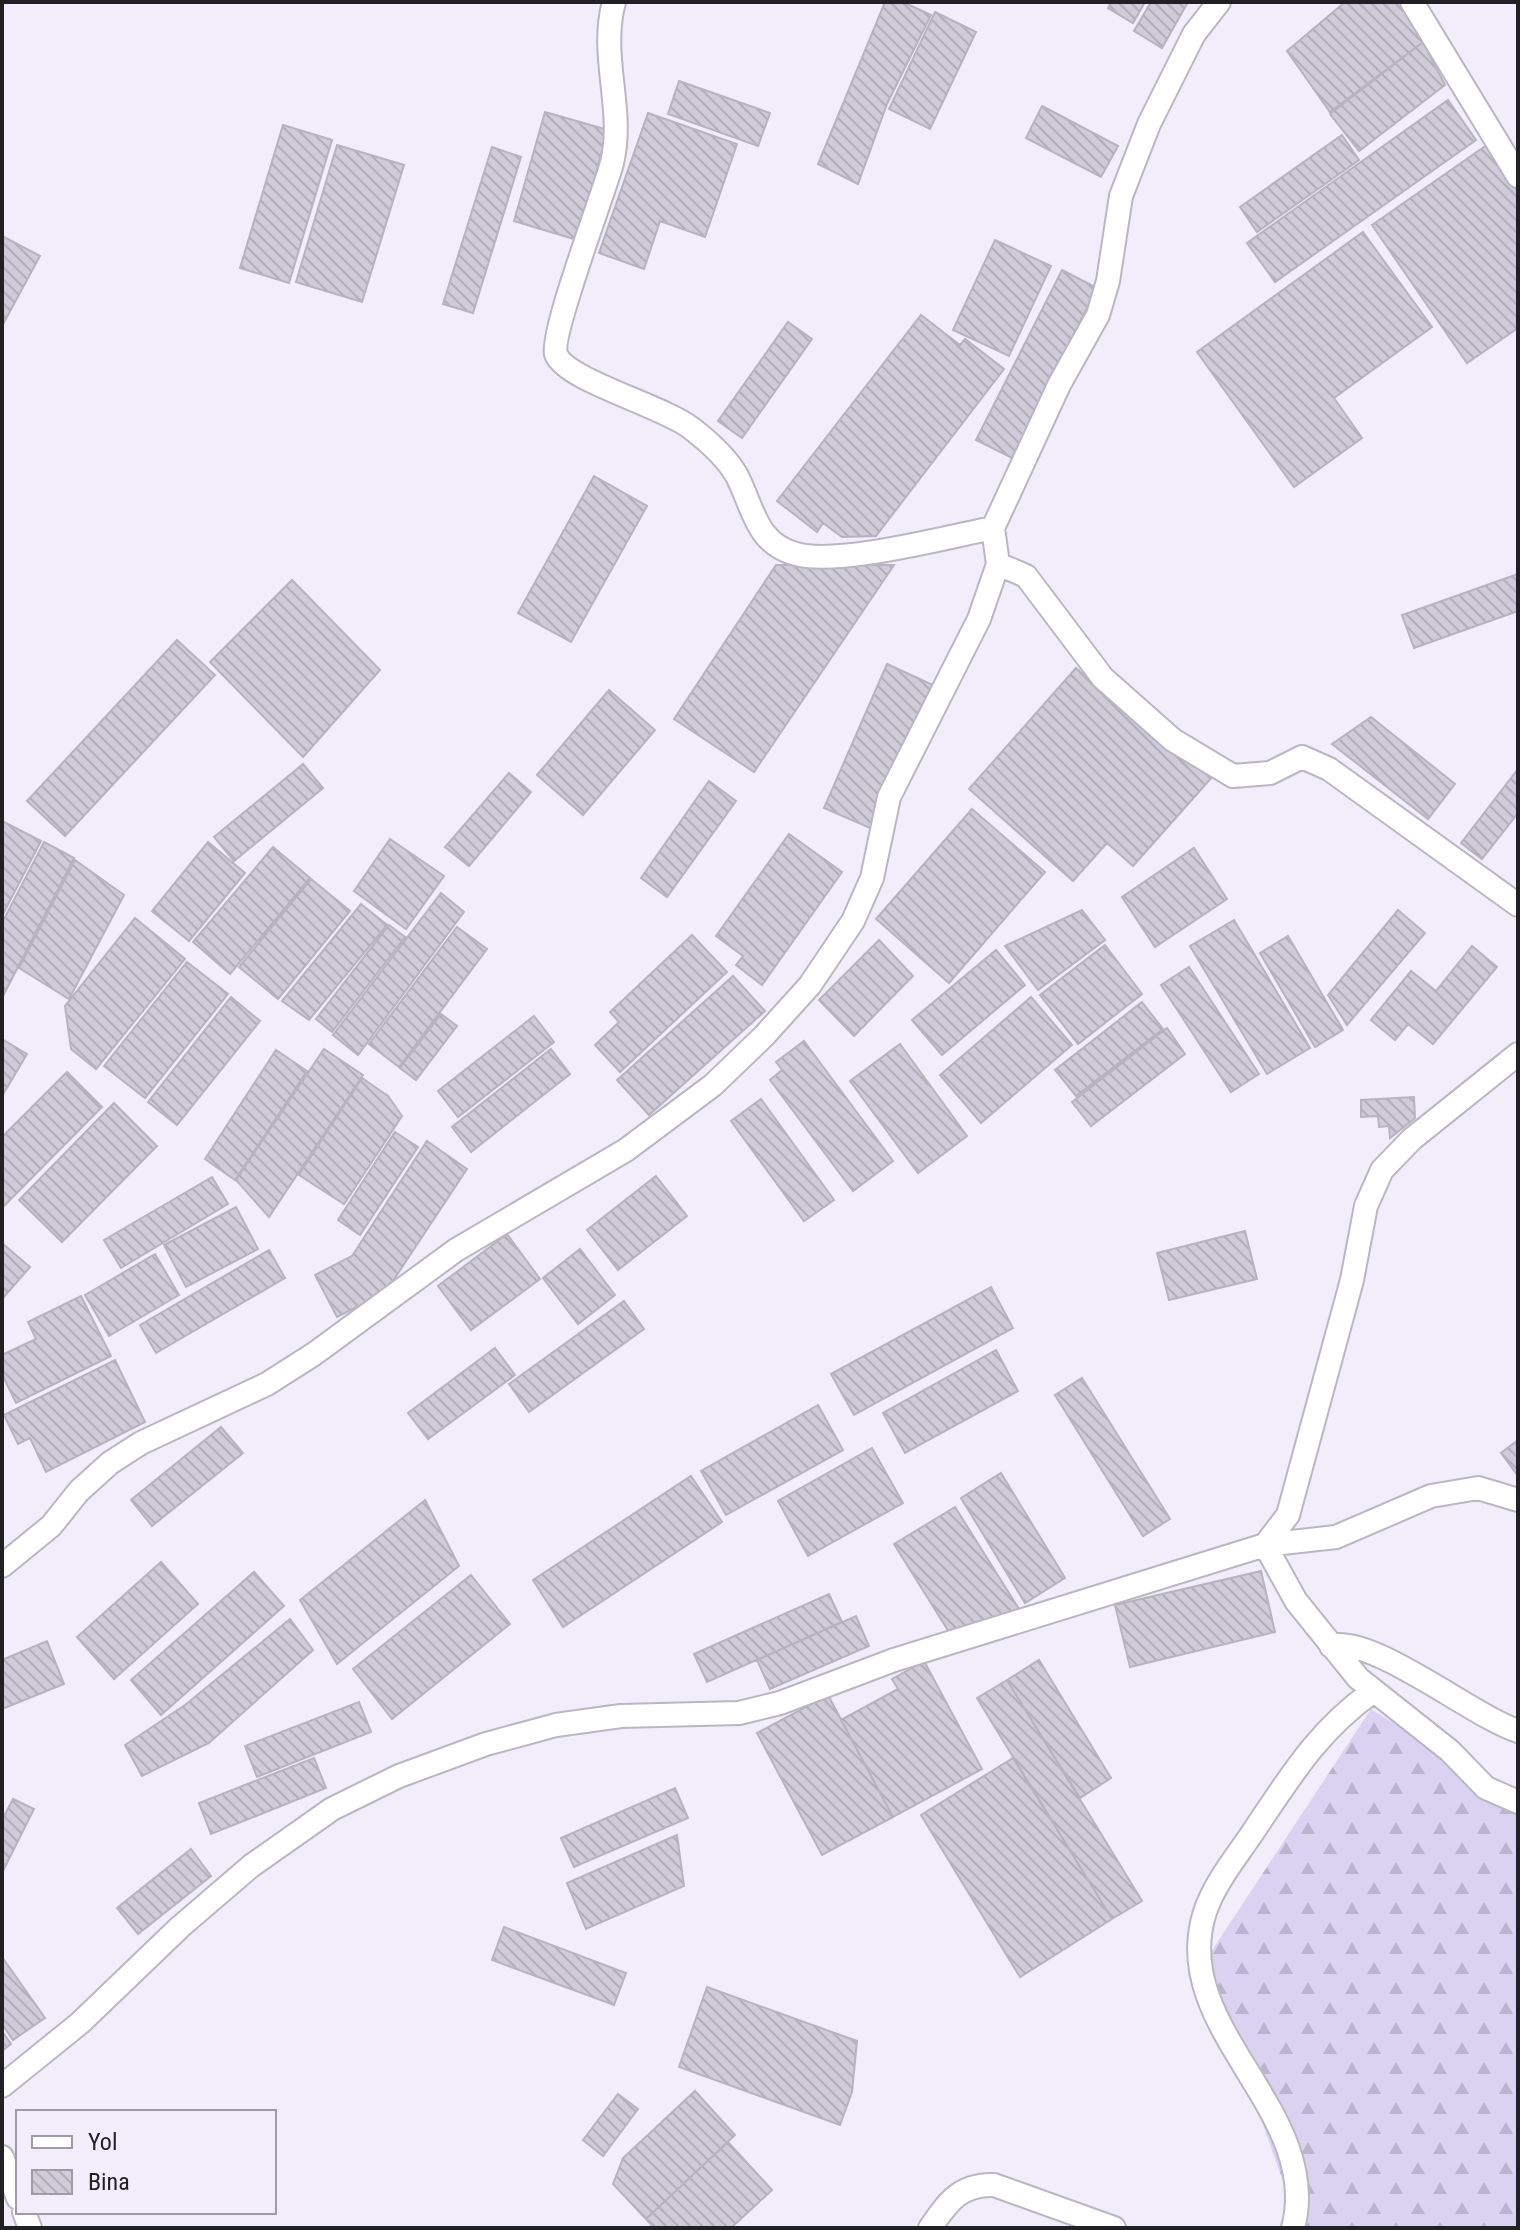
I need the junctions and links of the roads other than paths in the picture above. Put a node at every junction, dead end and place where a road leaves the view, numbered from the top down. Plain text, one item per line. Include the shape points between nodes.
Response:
1 (614, 2) edge
2 (1219, 2) edge
3 (1412, 2) edge
4 (1518, 176) edge
5 (993, 528) junction
6 (998, 564) junction
7 (1518, 905) edge
8 (1518, 1054) edge
9 (1518, 1500) edge
10 (1265, 1545) junction
11 (2, 1566) edge
12 (1331, 1646) junction
13 (1372, 1692) junction
14 (1518, 1731) edge
15 (1518, 1802) edge
16 (2, 2086) edge
17 (2, 2157) edge
18 (16, 2193) edge
19 (930, 2228) edge
20 (1114, 2228) edge
21 (1293, 2228) edge

1 - 5 street via 607,46 616,96 616,139 585,253 555,335 559,360 570,372 656,407 690,427 736,475 758,528 791,553 823,557
2 - 5 street via 1194,34 1149,124 1121,196 1098,315 1059,385
3 - 4 street
5 - 6 street
6 - 7 street via 1026,576 1103,678 1173,740 1233,776 1270,773 1302,757 1329,769
6 - 11 street via 979,619 889,797 872,878 853,921 810,985 764,1036 713,1085 626,1150 456,1250 314,1354 267,1384 110,1463 51,1526
8 - 10 street via 1412,1139 1382,1170 1366,1206 1352,1280 1288,1515
9 - 10 street via 1478,1488 1431,1496 1336,1537
10 - 12 street via 1296,1601
10 - 16 street via 894,1660 780,1703 739,1713 621,1716 556,1725 399,1776 332,1809 251,1866 80,2023
12 - 13 street
12 - 14 street via 1348,1645 1433,1682 1492,1721
13 - 15 street via 1450,1751 1486,1788
13 - 21 street via 1310,1747 1211,1895 1200,1937 1204,1991 1283,2137 1293,2166
17 - 18 street
19 - 20 street via 952,2197 977,2185 994,2185

